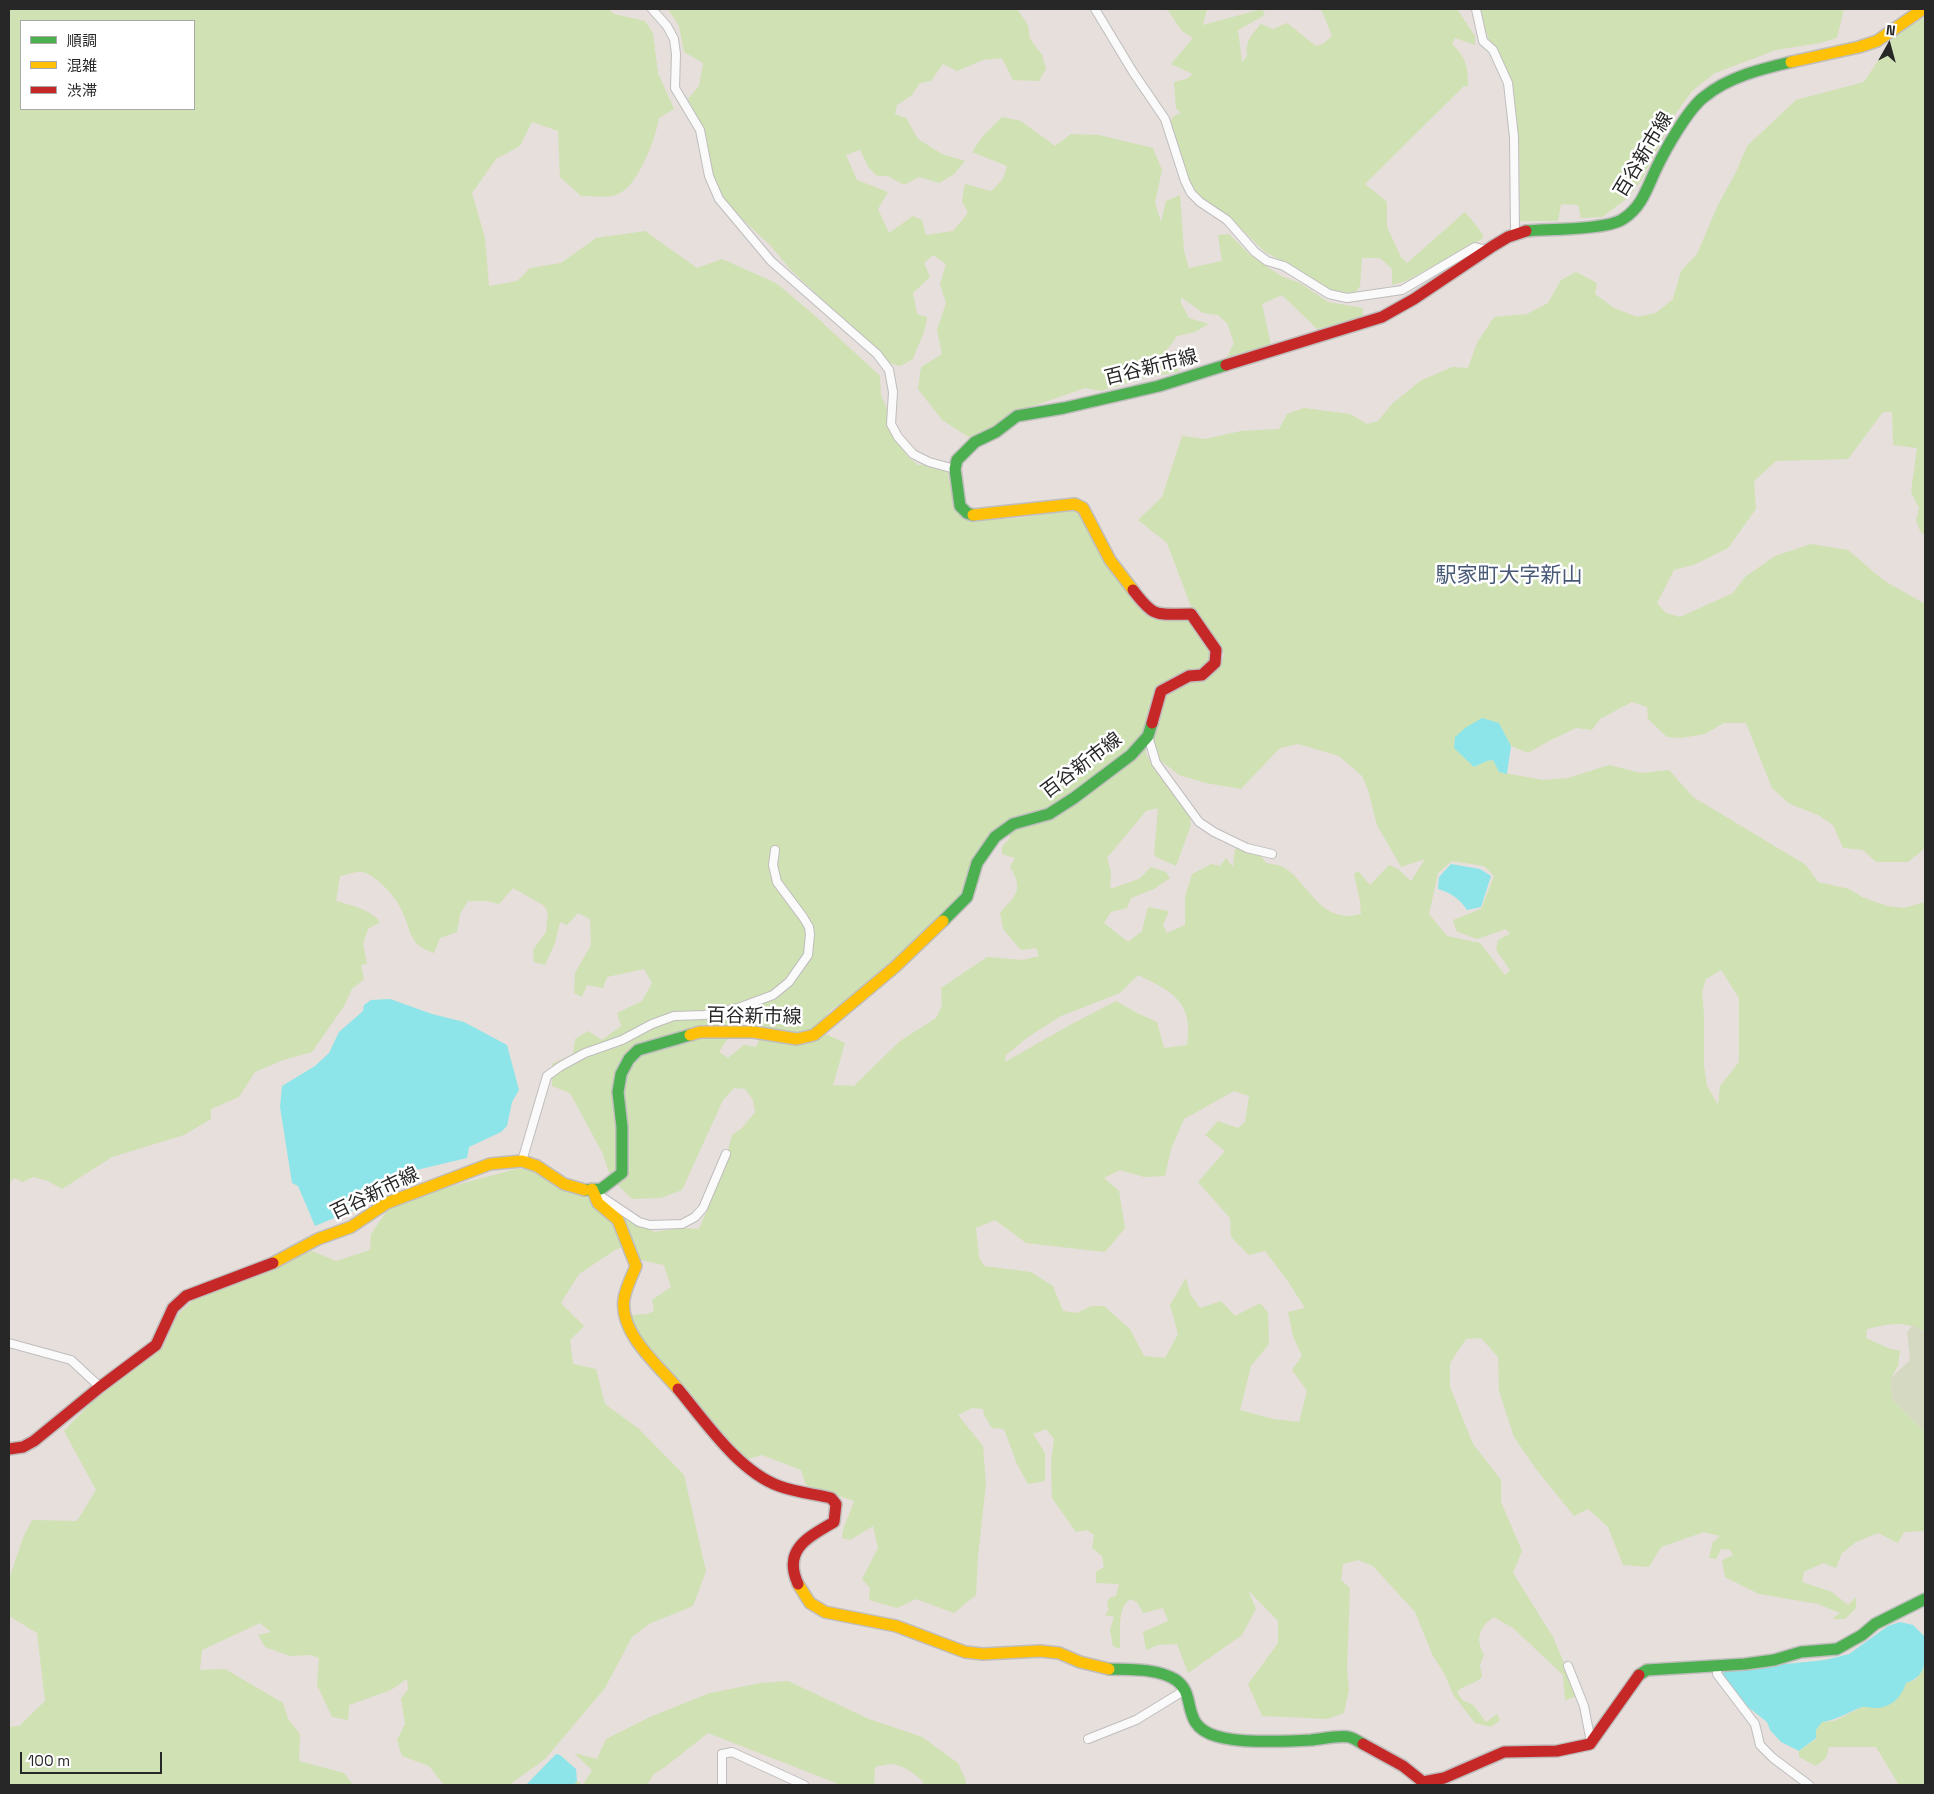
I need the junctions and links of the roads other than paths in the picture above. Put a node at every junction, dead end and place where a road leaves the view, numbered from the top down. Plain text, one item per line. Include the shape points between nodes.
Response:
1 (652, 9) edge
2 (1095, 9) edge
3 (1476, 9) edge
4 (1923, 9) edge
5 (1516, 233) junction
6 (1486, 250) junction
7 (955, 469) junction
8 (1148, 736) junction
9 (775, 850) dead end
10 (1272, 854) dead end
11 (726, 1154) dead end
12 (522, 1161) junction
13 (592, 1190) junction
14 (9, 1343) edge
15 (100, 1387) junction
16 (9, 1449) edge
17 (1925, 1599) edge
18 (1568, 1666) dead end
19 (1717, 1666) junction
20 (1185, 1690) junction
21 (1088, 1739) dead end
22 (1591, 1742) junction
23 (1423, 1784) edge
24 (722, 1785) edge
25 (804, 1785) edge
26 (1809, 1785) edge

1 - 7 street via 674,39 676,88 700,130 709,176 719,199 771,261 877,354 889,370 893,392 891,424 898,437 913,454
2 - 6 street via 1165,119 1191,193 1227,220 1268,262 1284,266 1329,294 1348,298 1402,290 1475,247
3 - 5 street via 1483,41 1493,50 1508,83 1514,137
4 - 5 main road, 百谷新市線 via 1877,41 1760,69 1732,80 1704,97 1679,128 1639,206 1622,220 1602,225
5 - 6 main road, 百谷新市線
6 - 7 main road, 百谷新市線 via 1382,317 1159,386 1016,416 996,432 975,442 957,460
7 - 8 main road, 百谷新市線 via 960,506 976,516 1075,504 1084,508 1110,560 1146,607 1156,614 1191,614 1216,650 1215,663 1202,675 1189,676 1161,691
8 - 10 street via 1156,763 1199,822 1247,848
8 - 13 main road, 百谷新市線 via 1131,755 1074,798 1049,814 1013,824 996,837 976,863 967,897 895,967 814,1035 797,1039 752,1032 700,1032 638,1050 629,1059 618,1092 622,1173 600,1189
9 - 12 street via 773,865 777,882 803,917 810,934 808,955 789,982 773,995 738,1008 704,1015 674,1016 652,1024 561,1066 547,1076
11 - 13 street via 703,1208 696,1217 682,1224 639,1222
12 - 13 main road, 百谷新市線 via 537,1166 564,1184
12 - 15 main road, 百谷新市線 via 490,1164 387,1203 352,1227 318,1239 273,1263 186,1296 173,1308 156,1345
13 - 20 main road via 598,1203 618,1220 636,1266 623,1303 631,1334 742,1464 779,1486 831,1498 836,1504 834,1522 803,1541 795,1554 796,1579 810,1603 825,1612 896,1626 965,1652 1059,1653 1101,1668 1161,1673 1177,1681
14 - 15 street via 71,1360
15 - 16 main road, 百谷新市線 via 34,1441
17 - 19 main road via 1875,1624 1837,1649
18 - 22 street via 1584,1706
19 - 22 main road via 1647,1670 1637,1677
19 - 26 street via 1717,1674 1755,1724 1760,1745
20 - 21 street via 1136,1720
20 - 23 main road via 1193,1719 1199,1728 1213,1736 1231,1740 1349,1737 1403,1766
22 - 23 main road via 1557,1751 1504,1752
24 - 25 street via 722,1754 732,1752

